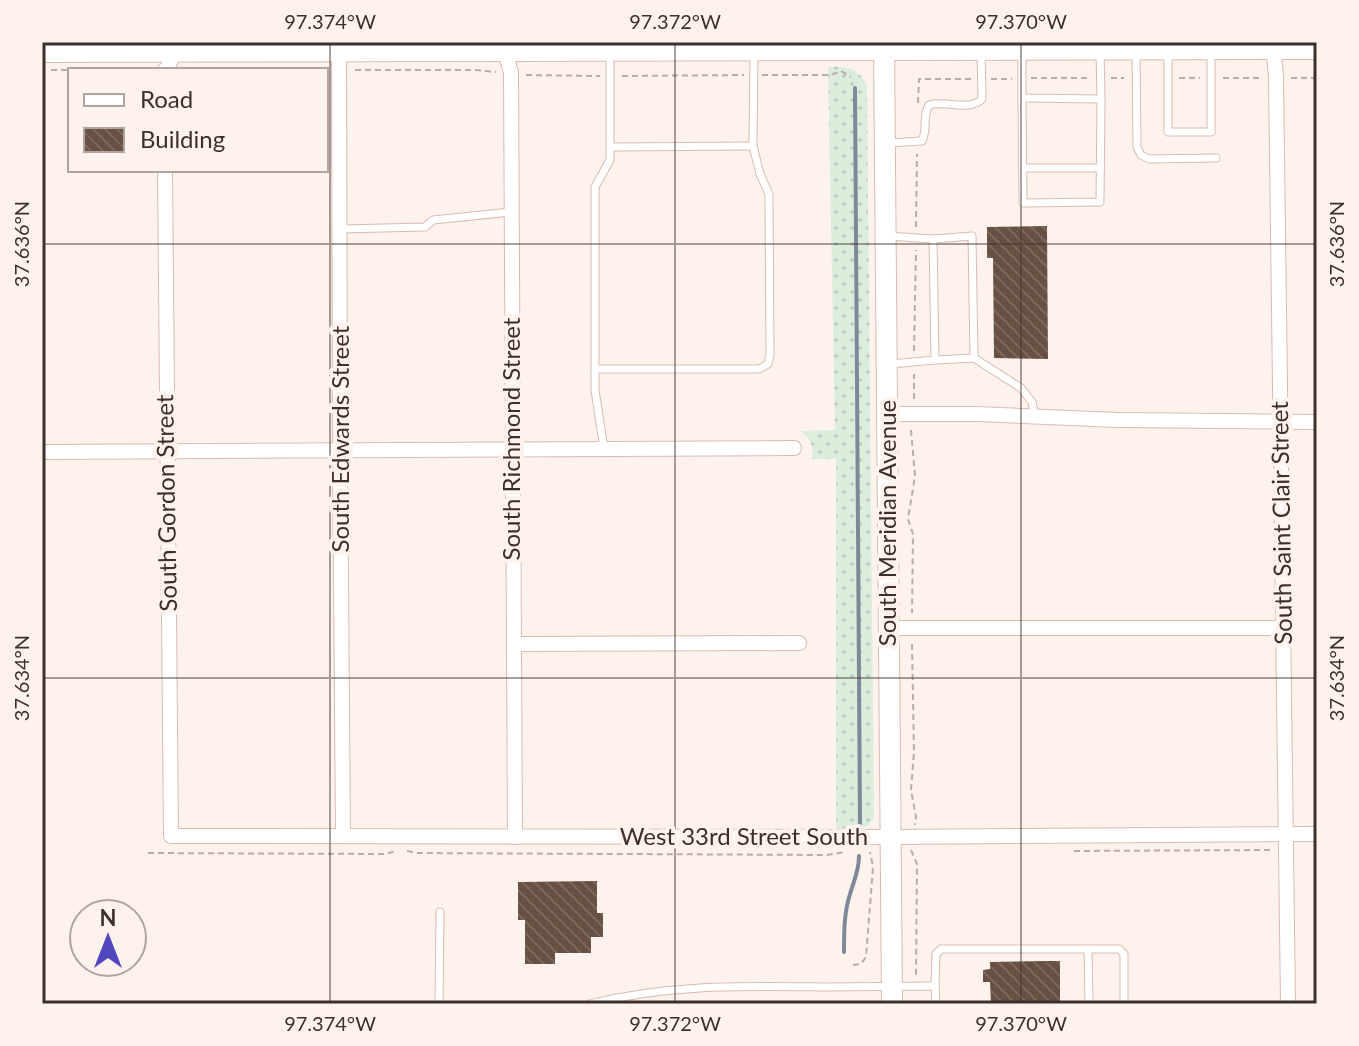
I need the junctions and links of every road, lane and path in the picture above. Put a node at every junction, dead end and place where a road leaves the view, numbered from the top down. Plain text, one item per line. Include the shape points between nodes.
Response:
1 (1273, 45) edge
2 (177, 46) edge
3 (503, 46) edge
4 (721, 46) edge
5 (884, 46) edge
6 (1079, 46) edge
7 (1317, 49) edge
8 (754, 50) junction
9 (981, 50) junction
10 (1022, 50) junction
11 (1100, 50) junction
12 (1136, 50) junction
13 (1168, 50) junction
14 (1211, 50) junction
15 (610, 51) junction
16 (42, 52) edge
17 (339, 54) edge
18 (166, 68) edge
19 (42, 70) edge
20 (68, 70) edge
21 (511, 73) junction
22 (754, 75) junction
23 (610, 76) junction
24 (851, 77) dead end
25 (1022, 98) junction
26 (1101, 99) junction
27 (885, 143) junction
28 (753, 146) junction
29 (611, 147) junction
30 (1216, 158) dead end
31 (1023, 168) junction
32 (1100, 168) junction
33 (165, 172) edge
34 (511, 212) junction
35 (340, 229) junction
36 (886, 235) junction
37 (933, 239) junction
38 (974, 358) junction
39 (935, 360) junction
40 (887, 365) junction
41 (595, 369) junction
42 (887, 414) junction
43 (1035, 417) junction
44 (1281, 422) junction
45 (1317, 422) edge
46 (794, 448) dead end
47 (604, 449) junction
48 (340, 450) junction
49 (512, 450) junction
50 (42, 452) edge
51 (166, 452) junction
52 (889, 628) junction
53 (1283, 628) junction
54 (799, 643) dead end
55 (514, 644) junction
56 (1286, 834) junction
57 (1317, 834) edge
58 (343, 835) junction
59 (171, 836) joint
60 (515, 837) junction
61 (890, 837) junction
62 (855, 849) dead end
63 (863, 850) dead end
64 (1272, 850) dead end
65 (1068, 851) dead end
66 (148, 853) dead end
67 (440, 912) dead end
68 (1088, 949) junction
69 (853, 965) dead end
70 (935, 986) junction
71 (892, 995) edge
72 (439, 1004) edge
73 (589, 1004) edge
74 (936, 1004) edge
75 (1089, 1004) edge
76 (1124, 1004) edge
77 (1288, 1004) edge

1 - 7 street
1 - 14 street
1 - 44 street, South Saint Clair Street
2 - 16 street
2 - 17 street
2 - 18 street
3 - 15 street
3 - 17 street
3 - 21 street, South Richmond Street
4 - 8 street
4 - 15 street
5 - 8 street
5 - 9 street
5 - 27 street, South Meridian Avenue
6 - 10 street
6 - 11 street
8 - 22 lane
9 - 10 street
9 - 27 lane via 978,104 929,105 922,141
10 - 25 lane
11 - 12 street
11 - 26 lane
12 - 13 street
12 - 30 lane via 1141,155
13 - 14 street
13 - 14 lane via 1168,132 1211,132
15 - 23 lane
17 - 21 path
17 - 35 street, South Edwards Street
19 - 20 path
21 - 23 path
21 - 34 street, South Richmond Street
22 - 23 path
22 - 24 path via 841,71
22 - 28 lane
23 - 29 lane
25 - 26 lane
25 - 31 lane
26 - 32 lane
27 - 36 street, South Meridian Avenue
28 - 29 lane
28 - 41 lane via 769,194 768,364 759,369
29 - 41 lane via 595,187
31 - 32 lane
31 - 32 lane via 1023,203 1100,202
33 - 51 street, South Gordon Street
34 - 35 lane via 433,220 425,227
34 - 49 street, South Richmond Street
35 - 48 street, South Edwards Street
36 - 37 lane
36 - 40 street, South Meridian Avenue
37 - 38 lane via 972,236
37 - 39 lane
38 - 39 lane
38 - 43 lane via 1021,388
39 - 40 lane
40 - 42 street, South Meridian Avenue
41 - 47 lane
42 - 43 street
42 - 52 street, South Meridian Avenue
43 - 44 street
44 - 45 street
44 - 53 street, South Saint Clair Street
46 - 47 street
47 - 49 street
48 - 49 street
48 - 51 street
48 - 58 street, South Edwards Street
49 - 55 street, South Richmond Street
50 - 51 street
51 - 59 street, South Gordon Street
52 - 53 street
52 - 61 street, South Meridian Avenue
53 - 56 street, South Saint Clair Street
54 - 55 street
55 - 60 street, South Richmond Street
56 - 57 street, West 33rd Street South
56 - 61 street, West 33rd Street South
56 - 77 street, South Saint Clair Street
58 - 59 street, West 33rd Street South
58 - 60 street, West 33rd Street South
60 - 61 street, West 33rd Street South
61 - 71 street, South Meridian Avenue
62 - 66 path via 827,855
63 - 69 path via 871,852 873,867 866,957
64 - 65 path
67 - 72 lane
68 - 70 lane via 941,949 936,954
68 - 75 lane
68 - 76 lane via 1119,949 1124,954
70 - 71 lane
70 - 74 lane
71 - 73 lane via 716,986

